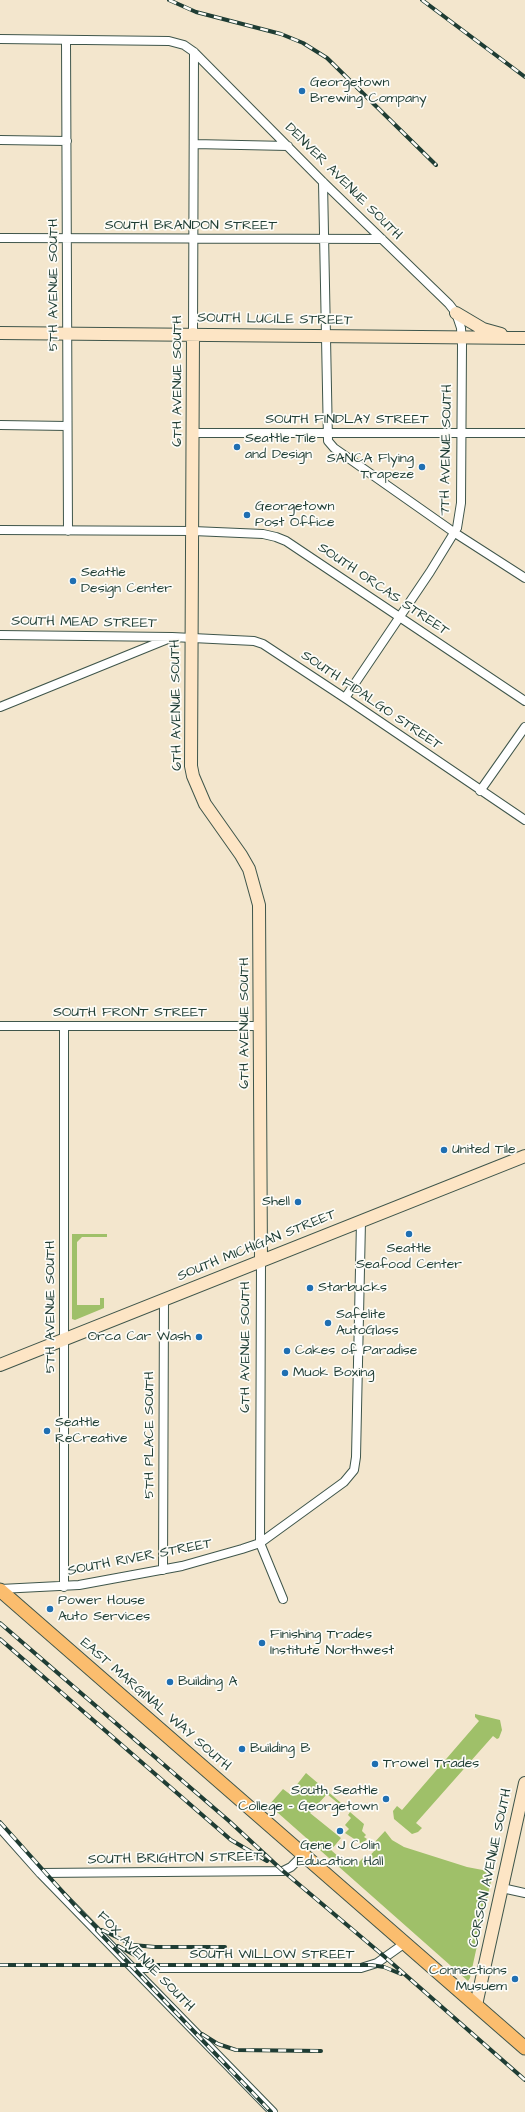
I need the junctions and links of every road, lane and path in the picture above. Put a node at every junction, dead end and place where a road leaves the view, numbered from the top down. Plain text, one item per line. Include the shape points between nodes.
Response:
1 (0, 39) edge
2 (66, 40) junction
3 (194, 52) junction
4 (0, 140) edge
5 (67, 141) junction
6 (194, 144) junction
7 (288, 146) junction
8 (323, 182) junction
9 (0, 238) edge
10 (67, 238) junction
11 (193, 239) junction
12 (324, 239) junction
13 (382, 239) junction
14 (456, 313) junction
15 (0, 333) edge
16 (68, 334) junction
17 (193, 334) junction
18 (325, 336) junction
19 (462, 338) junction
20 (523, 338) edge
21 (0, 425) edge
22 (67, 426) junction
23 (193, 433) junction
24 (525, 433) edge
25 (326, 434) junction
26 (462, 434) junction
27 (0, 530) edge
28 (68, 531) junction
29 (193, 531) junction
30 (456, 533) junction
31 (525, 578) edge
32 (400, 618) junction
33 (0, 635) edge
34 (172, 637) junction
35 (191, 638) junction
36 (345, 698) junction
37 (525, 701) edge
38 (0, 707) edge
39 (525, 727) edge
40 (480, 791) junction
41 (525, 820) edge
42 (0, 1026) edge
43 (64, 1026) junction
44 (260, 1026) junction
45 (525, 1156) edge
46 (360, 1221) junction
47 (261, 1261) junction
48 (164, 1299) junction
49 (64, 1339) junction
50 (0, 1365) edge
51 (260, 1543) junction
52 (163, 1570) junction
53 (64, 1587) junction
54 (0, 1590) edge
55 (283, 1599) dead end
56 (525, 1783) edge
57 (0, 1828) edge
58 (303, 1855) junction
59 (40, 1873) junction
60 (502, 1888) junction
61 (525, 1893) edge
62 (405, 1943) junction
63 (133, 1968) junction
64 (476, 2006) junction
65 (525, 2048) edge
66 (273, 2112) edge

1 - 2 street, DENVER AVENUE SOUTH
2 - 3 street, DENVER AVENUE SOUTH via 169,41 184,45
2 - 5 street, 5TH AVENUE SOUTH
3 - 6 street, 6TH AVENUE SOUTH
3 - 7 street, DENVER AVENUE SOUTH
4 - 5 street
5 - 10 street, 5TH AVENUE SOUTH
6 - 7 street
6 - 11 street, 6TH AVENUE SOUTH
7 - 8 street, DENVER AVENUE SOUTH
8 - 12 street
8 - 13 street, DENVER AVENUE SOUTH
9 - 10 street, SOUTH BRANDON STREET
10 - 11 street, SOUTH BRANDON STREET
10 - 16 street, 5TH AVENUE SOUTH
11 - 12 street, SOUTH BRANDON STREET
11 - 17 street, 6TH AVENUE SOUTH
12 - 13 street, SOUTH BRANDON STREET
12 - 18 street
13 - 14 street, DENVER AVENUE SOUTH
14 - 19 street, DENVER AVENUE SOUTH
14 - 20 street via 483,329
15 - 16 street, SOUTH LUCILE STREET
16 - 17 street, SOUTH LUCILE STREET
16 - 22 street, 5TH AVENUE SOUTH
17 - 18 street, SOUTH LUCILE STREET
17 - 23 street, 6TH AVENUE SOUTH
18 - 19 street, SOUTH LUCILE STREET
18 - 25 street
19 - 20 street, SOUTH LUCILE STREET
19 - 26 street, 7TH AVENUE SOUTH
21 - 22 street
22 - 28 street, 5TH AVENUE SOUTH
23 - 25 street, SOUTH FINDLAY STREET
23 - 29 street, 6TH AVENUE SOUTH
24 - 26 street, SOUTH FINDLAY STREET
25 - 26 street, SOUTH FINDLAY STREET
25 - 30 street via 330,445
26 - 30 street, 7TH AVENUE SOUTH via 461,503
27 - 28 street, SOUTH ORCAS STREET
28 - 29 street, SOUTH ORCAS STREET
29 - 32 street, SOUTH ORCAS STREET via 264,534 286,541
29 - 35 street, 6TH AVENUE SOUTH
30 - 31 street
30 - 32 street, 7TH AVENUE SOUTH
32 - 36 street, 7TH AVENUE SOUTH
32 - 37 street, SOUTH ORCAS STREET
33 - 34 street, SOUTH MEAD STREET
34 - 35 street, SOUTH MEAD STREET
34 - 38 street
35 - 36 street, SOUTH FIDALGO STREET via 246,640 263,644
35 - 44 street, 6TH AVENUE SOUTH via 191,766 204,804 242,856 256,889 260,918
36 - 40 street, SOUTH FIDALGO STREET
39 - 40 street
40 - 41 street, SOUTH FIDALGO STREET
42 - 43 street, SOUTH FRONT STREET
43 - 44 street, SOUTH FRONT STREET
43 - 49 street, 5TH AVENUE SOUTH
44 - 47 street, 6TH AVENUE SOUTH
45 - 46 street, SOUTH MICHIGAN STREET
46 - 47 street, SOUTH MICHIGAN STREET
46 - 51 street, SOUTH RIVER STREET via 358,1423 354,1470 344,1482
47 - 48 street, SOUTH MICHIGAN STREET
47 - 51 street, 6TH AVENUE SOUTH
48 - 49 street, SOUTH MICHIGAN STREET
48 - 52 street, 5TH PLACE SOUTH
49 - 50 street, SOUTH MICHIGAN STREET
49 - 53 street, 5TH AVENUE SOUTH
51 - 52 street, SOUTH RIVER STREET
51 - 55 street, 6TH AVENUE SOUTH
52 - 53 street, SOUTH RIVER STREET
53 - 54 street, SOUTH RIVER STREET
54 - 58 main road, EAST MARGINAL WAY SOUTH
56 - 60 street, CORSON AVENUE SOUTH
57 - 59 street, FOX AVENUE SOUTH
58 - 59 street, SOUTH BRIGHTON STREET via 291,1867 282,1871
58 - 62 main road, EAST MARGINAL WAY SOUTH
59 - 63 street, FOX AVENUE SOUTH
60 - 61 street
60 - 64 street, CORSON AVENUE SOUTH
62 - 63 street, SOUTH WILLOW STREET via 377,1963 361,1968
62 - 64 main road, EAST MARGINAL WAY SOUTH
63 - 66 street, FOX AVENUE SOUTH
64 - 65 main road, EAST MARGINAL WAY SOUTH

